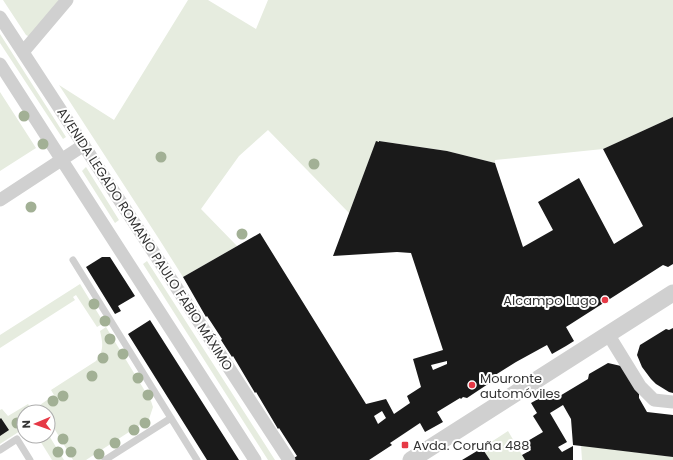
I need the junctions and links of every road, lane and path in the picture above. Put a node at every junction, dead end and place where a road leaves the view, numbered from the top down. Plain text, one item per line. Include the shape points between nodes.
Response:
1 (67, 0) edge
2 (0, 17) edge
3 (23, 52) junction
4 (0, 64) edge
5 (84, 145) junction
6 (62, 160) junction
7 (0, 200) edge
8 (73, 260) dead end
9 (673, 293) edge
10 (608, 334) junction
11 (673, 402) edge
12 (171, 418) junction
13 (0, 450) edge
14 (30, 460) edge
15 (105, 460) edge
16 (197, 460) edge
17 (255, 460) edge
18 (289, 460) edge
19 (411, 460) edge

1 - 3 street
2 - 3 street, AVENIDA LEGADO ROMANO PAULO FABIO MÁXIMO
3 - 5 street, AVENIDA LEGADO ROMANO PAULO FABIO MÁXIMO
4 - 6 street, AVENIDA LEGADO ROMANO PAULO FABIO MÁXIMO
5 - 6 street
5 - 18 street, AVENIDA LEGADO ROMANO PAULO FABIO MÁXIMO
6 - 7 street
6 - 17 street, AVENIDA LEGADO ROMANO PAULO FABIO MÁXIMO
8 - 12 lane
9 - 10 street
10 - 11 street via 640,386 654,400
10 - 19 street
12 - 15 lane
12 - 16 lane
13 - 14 lane via 17,439

